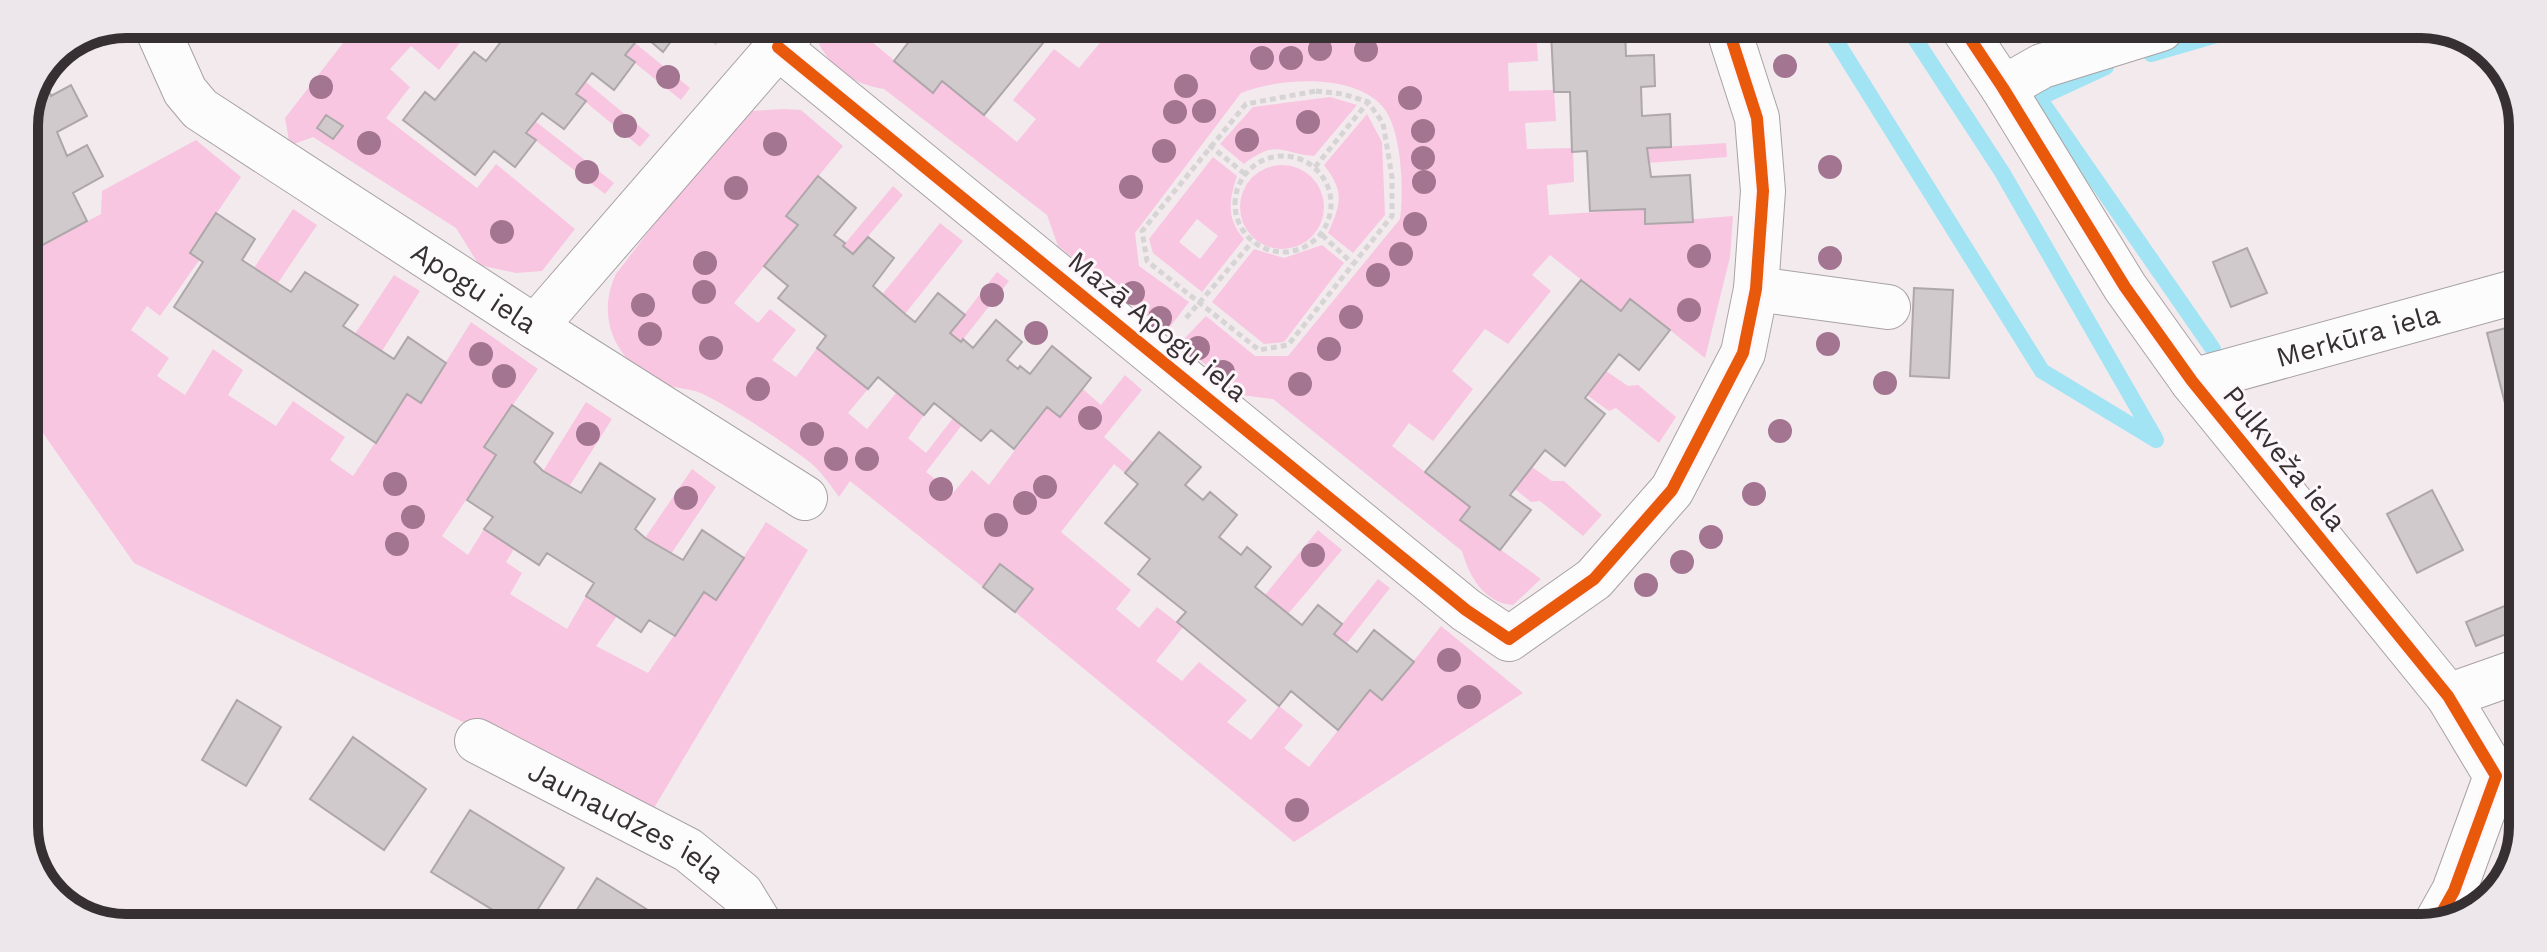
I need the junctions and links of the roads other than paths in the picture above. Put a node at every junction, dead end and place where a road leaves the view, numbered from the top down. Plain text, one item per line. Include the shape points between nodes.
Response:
1 (161, 38) edge
2 (785, 38) edge
3 (789, 38) edge
4 (1731, 38) edge
5 (1970, 38) edge
6 (2132, 38) edge
7 (2003, 88) junction
8 (1756, 289) junction
9 (2509, 294) edge
10 (1888, 307) dead end
11 (535, 327) junction
12 (2192, 381) junction
13 (805, 498) dead end
14 (2509, 675) edge
15 (2448, 696) junction
16 (477, 741) dead end
17 (2507, 793) edge
18 (2443, 911) edge
19 (754, 914) edge

1 - 11 street, Apogu iela via 185,91 200,109
2 - 11 street, Apogu iela
3 - 8 street, Mazā Apogu iela via 1158,359 1466,610 1509,639 1594,579 1672,490 1743,353
4 - 8 street via 1757,118 1763,191
5 - 7 street, Pulkveža iela
6 - 7 street via 2042,66
7 - 12 street, Pulkveža iela via 2125,287
8 - 10 street
9 - 12 street, Merkūra iela
11 - 13 street
12 - 15 street, Pulkveža iela
14 - 15 street
15 - 17 street, Pulkveža iela
16 - 19 street, Jaunaudzes iela via 688,850 741,893
17 - 18 street, Pulkveža iela

